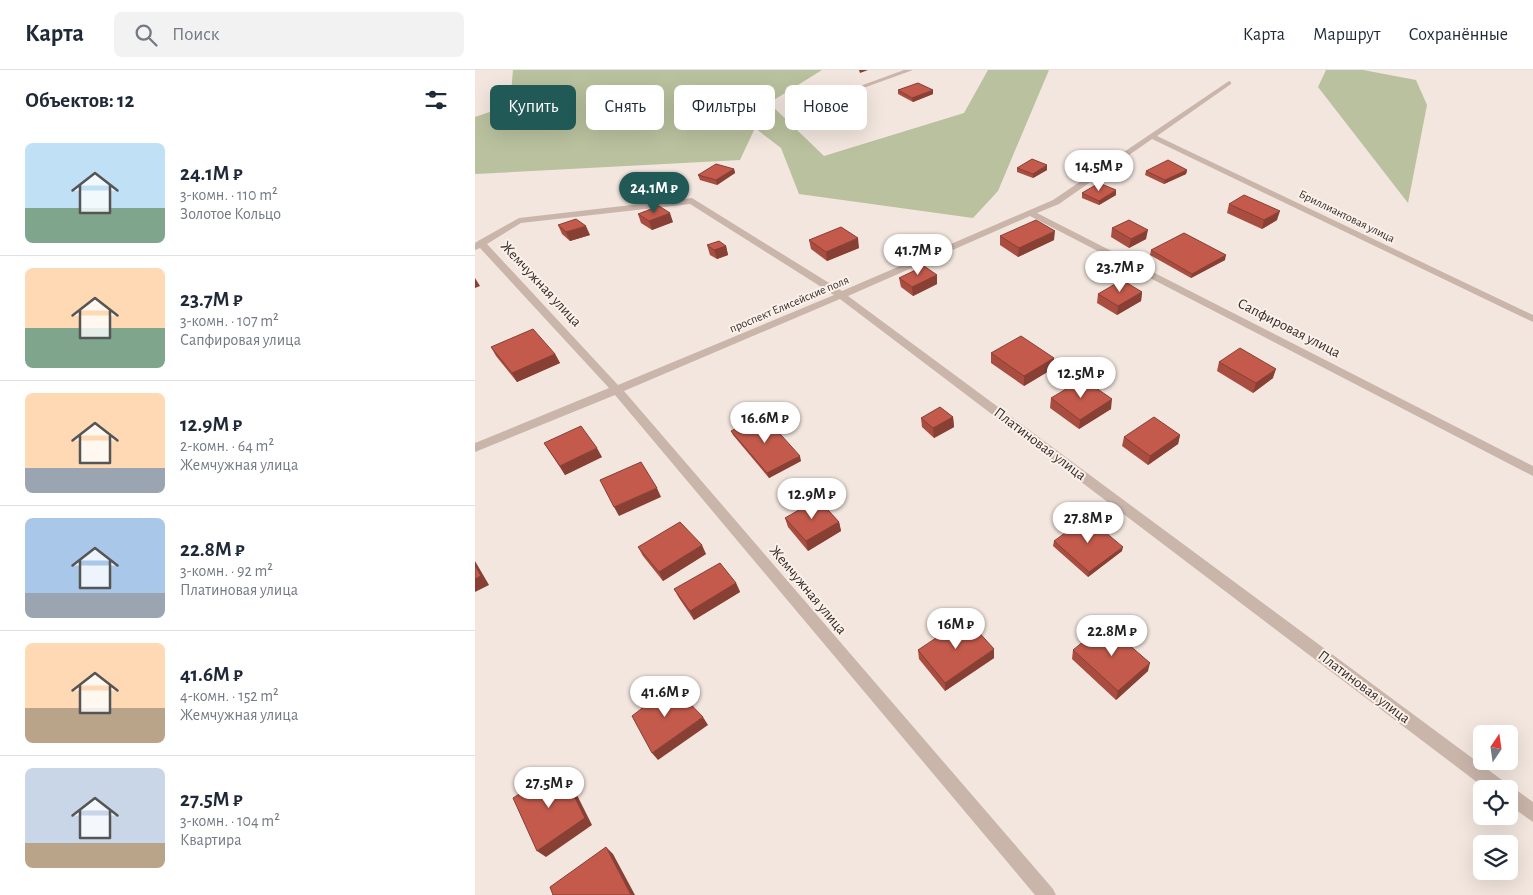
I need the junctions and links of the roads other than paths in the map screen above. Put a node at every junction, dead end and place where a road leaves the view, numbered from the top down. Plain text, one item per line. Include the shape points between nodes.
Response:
1 (910, 70) edge
2 (1229, 83) dead end
3 (867, 85) edge
4 (1151, 136) junction
5 (1030, 213) junction
6 (478, 245) edge
7 (841, 295) junction
8 (1533, 318) edge
9 (617, 390) junction
10 (475, 448) edge
11 (1533, 471) edge
12 (1488, 780) edge
13 (1518, 802) edge
14 (1533, 813) edge
15 (1047, 895) edge

1 - 3 street
2 - 4 street, проспект Елисейские поля
4 - 5 street, проспект Елисейские поля via 1056,202
4 - 8 street, Бриллиантовая улица
5 - 7 street, проспект Елисейские поля
5 - 11 street, Сапфировая улица
6 - 7 street, Платиновая улица via 519,221 692,200
6 - 9 street, Жемчужная улица
7 - 9 street, проспект Елисейские поля
7 - 12 street, Платиновая улица
9 - 10 street, проспект Елисейские поля
9 - 15 street, Жемчужная улица
13 - 14 street

